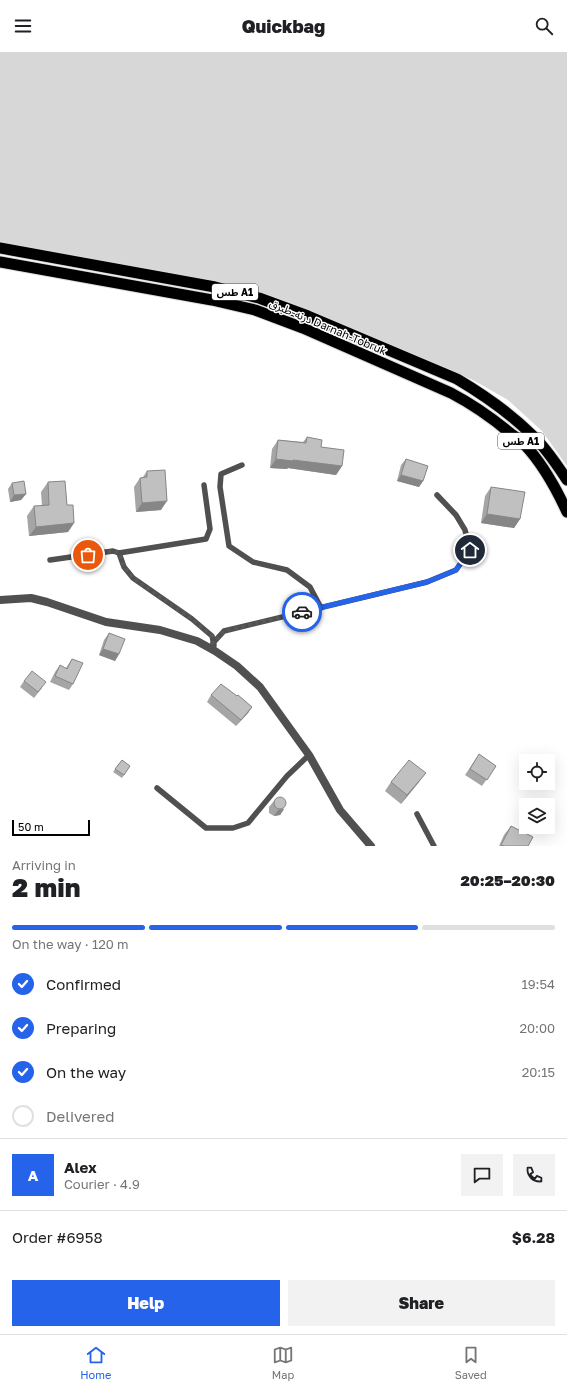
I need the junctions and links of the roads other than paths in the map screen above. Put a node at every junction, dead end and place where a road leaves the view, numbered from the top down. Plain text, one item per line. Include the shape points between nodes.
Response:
1 (0, 248) edge
2 (0, 262) edge
3 (242, 465) dead end
4 (567, 480) edge
5 (204, 485) dead end
6 (436, 496) dead end
7 (567, 512) edge
8 (119, 553) junction
9 (50, 560) dead end
10 (0, 600) edge
11 (321, 608) junction
12 (214, 647) junction
13 (309, 755) junction
14 (157, 788) dead end
15 (417, 814) dead end
16 (370, 846) edge
17 (434, 846) edge

1 - 4 highway, درنه-طبرق Darnah-Tobruk / طس A1 via 214,287 259,298 308,316 457,379 476,390 534,437
2 - 7 highway, درنه-طبرق Darnah-Tobruk / طس A1 via 255,310 303,328 437,387 468,402 524,444 540,464
3 - 11 lane via 221,474 220,487 229,546 253,562 287,570 310,587
5 - 8 lane via 210,529 206,539
6 - 11 lane via 456,515 465,530 470,550 456,570 427,582
8 - 9 lane via 113,551
8 - 12 lane via 124,567 133,578 212,636
10 - 12 street via 31,598 106,622 160,630
11 - 12 lane via 224,631
12 - 13 street via 260,687
13 - 14 lane via 287,776 248,823 233,828 206,828
13 - 16 street via 340,810
15 - 17 lane

